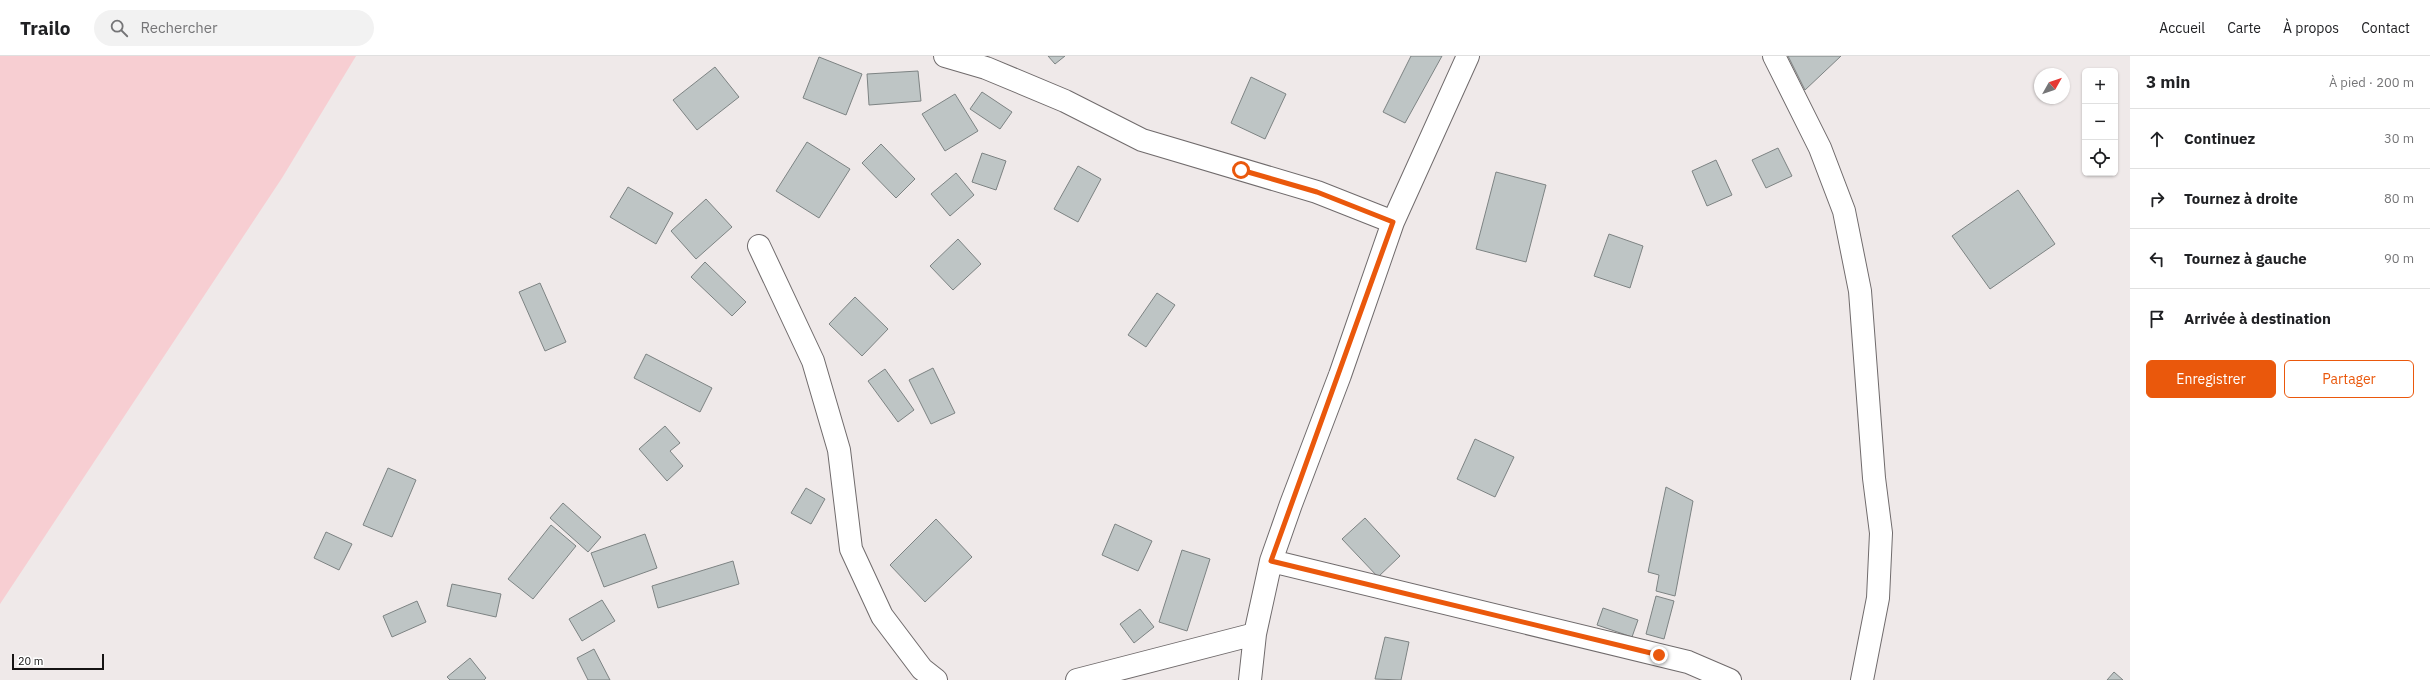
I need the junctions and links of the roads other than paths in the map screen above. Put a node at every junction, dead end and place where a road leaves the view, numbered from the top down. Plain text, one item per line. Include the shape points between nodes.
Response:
1 (945, 56) edge
2 (1468, 56) edge
3 (1774, 56) edge
4 (1393, 222) junction
5 (759, 246) dead end
6 (1271, 561) junction
7 (1255, 634) junction
8 (936, 680) edge
9 (1077, 680) edge
10 (1250, 680) edge
11 (1730, 680) edge
12 (1862, 680) edge

1 - 4 street via 986,68 1065,101 1142,140 1317,192
2 - 4 street
3 - 12 street via 1820,148 1844,212 1860,291 1873,470 1881,533 1878,598
4 - 6 street
5 - 8 street via 813,361 839,450 851,550 882,616 922,669
6 - 7 street
6 - 11 street via 1688,662
7 - 9 street
7 - 10 street

